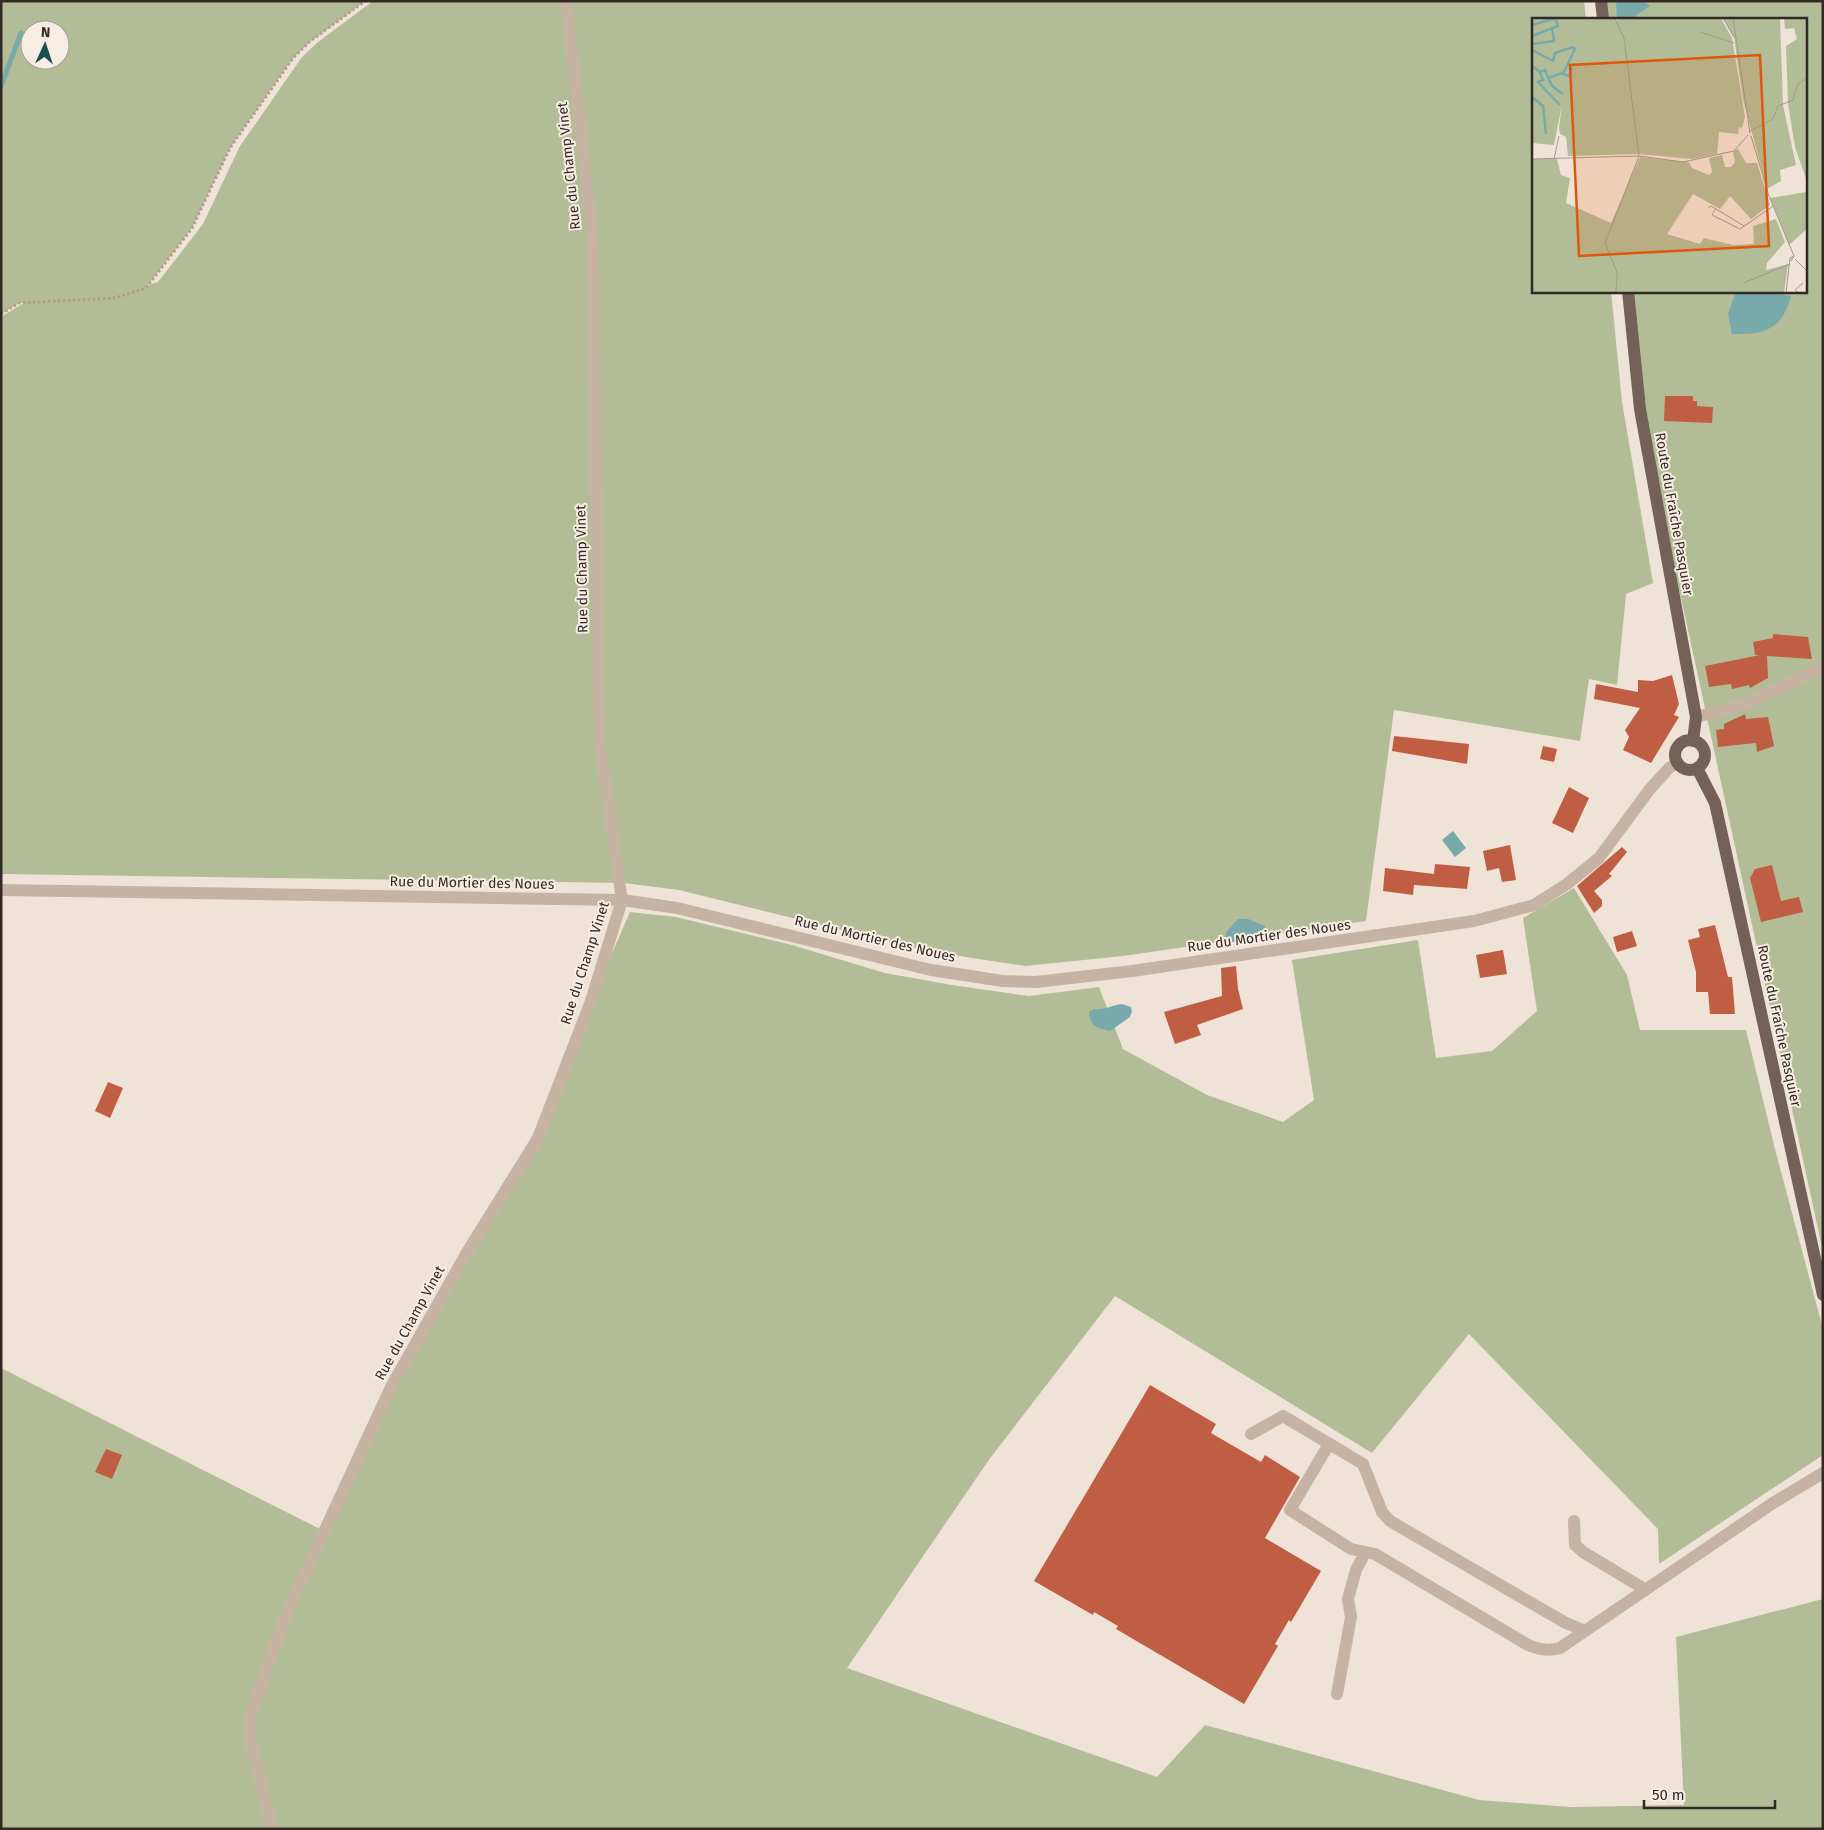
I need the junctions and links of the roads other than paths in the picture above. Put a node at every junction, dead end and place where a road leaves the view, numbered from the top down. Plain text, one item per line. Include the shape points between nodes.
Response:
1 (566, 1) edge
2 (1601, 1) edge
3 (1603, 18) edge
4 (1628, 292) edge
5 (1823, 667) edge
6 (1696, 717) junction
7 (1693, 741) junction
8 (1677, 762) junction
9 (1697, 768) junction
10 (1, 890) edge
11 (622, 900) junction
12 (1823, 1294) edge
13 (1251, 1434) dead end
14 (1329, 1444) junction
15 (1823, 1472) edge
16 (1574, 1521) dead end
17 (1364, 1553) junction
18 (1646, 1590) junction
19 (1585, 1631) junction
20 (1337, 1694) dead end
21 (272, 1829) edge

1 - 11 street, Rue du Champ Vinet via 592,232 600,747
2 - 3 main road
4 - 6 main road, Route du Fraîche Pasquier via 1640,409
5 - 6 street via 1743,705
6 - 7 main road, Route du Fraîche Pasquier
7 - 8 main road via 1686,741 1676,749
7 - 9 main road via 1703,750 1702,763
8 - 9 main road via 1686,770
8 - 11 street, Rue du Mortier des Noues via 1650,789 1599,858 1534,905 1474,921 1132,971 1036,982 1003,981 931,970 677,908
9 - 12 main road, Route du Fraîche Pasquier via 1715,803
10 - 11 street, Rue du Mortier des Noues
11 - 21 street, Rue du Champ Vinet via 591,1001 538,1138 466,1254 391,1387 286,1614 250,1718 251,1743
13 - 14 street via 1283,1416
14 - 17 street via 1290,1510 1351,1549
14 - 19 street via 1363,1464 1382,1512 1390,1521
15 - 18 street
16 - 18 street via 1575,1545
17 - 19 street via 1374,1554 1539,1650 1560,1648
17 - 20 street via 1348,1599 1351,1617
18 - 19 street

